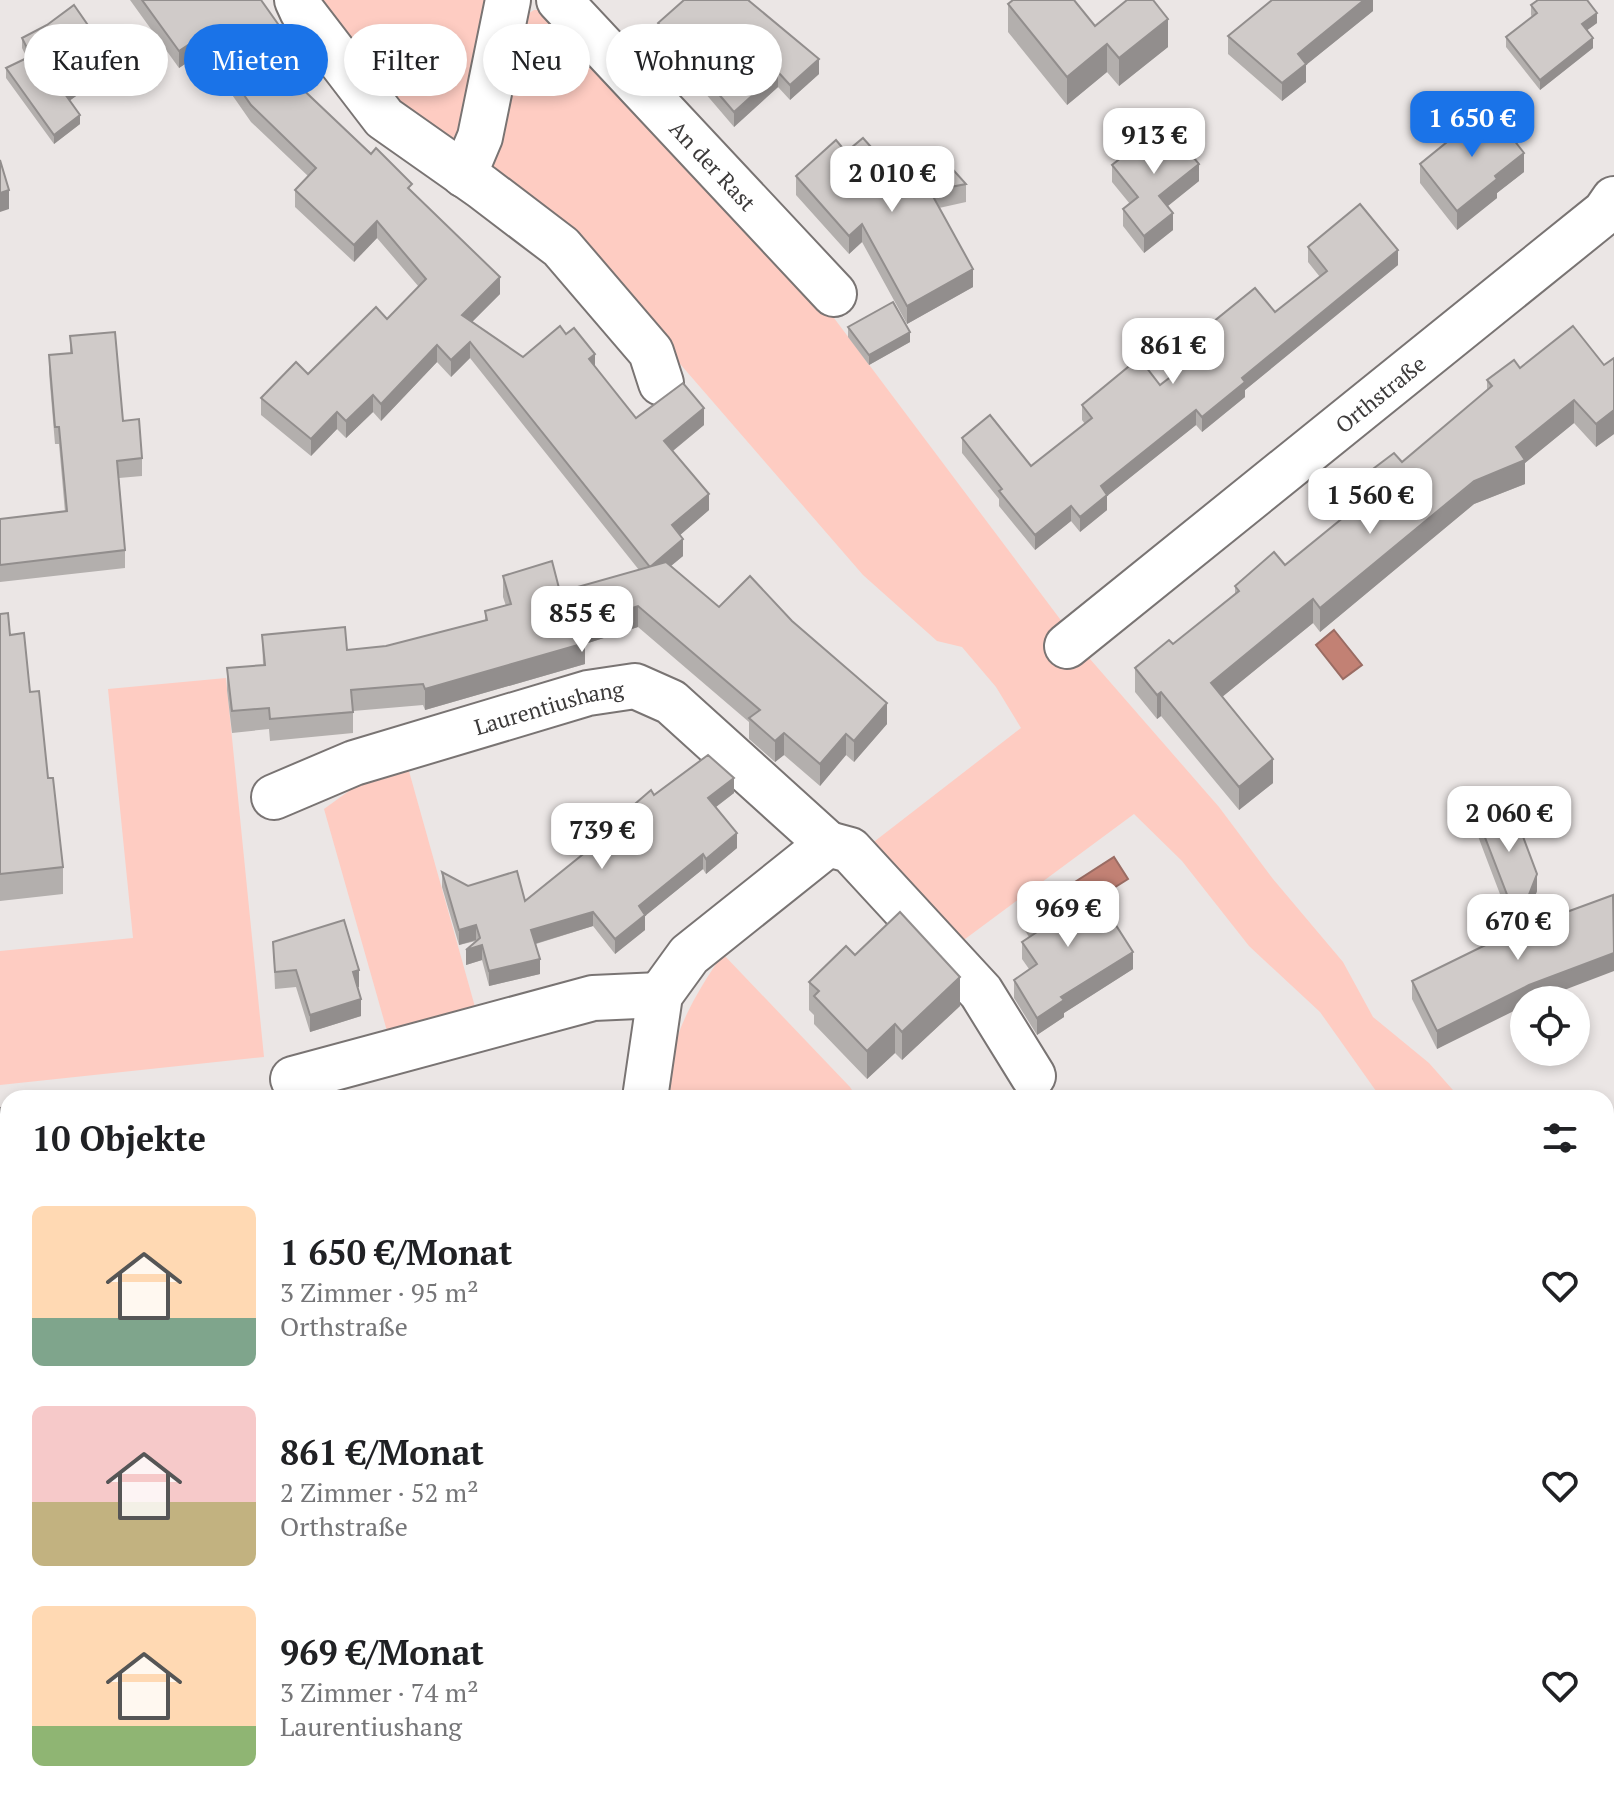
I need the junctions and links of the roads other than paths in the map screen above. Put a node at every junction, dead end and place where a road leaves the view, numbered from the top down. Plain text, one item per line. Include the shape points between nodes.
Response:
1 (297, 0) edge
2 (508, 0) edge
3 (559, 0) edge
4 (464, 175) junction
5 (1614, 199) edge
6 (834, 294) dead end
7 (661, 383) dead end
8 (1067, 646) dead end
9 (274, 797) dead end
10 (828, 844) junction
11 (660, 995) junction
12 (1033, 1076) dead end
13 (293, 1079) dead end
14 (646, 1090) edge

1 - 4 street via 384,118
2 - 4 street via 480,137
3 - 6 street, An der Rast
4 - 7 street via 561,247 651,352
5 - 8 street, Orthstraße via 1605,212
9 - 10 street, Laurentiushang via 354,763 588,693 635,686 671,702
10 - 11 street via 689,955
10 - 12 street, Laurentiushang via 850,850 981,992
11 - 13 street via 593,998
11 - 14 street

